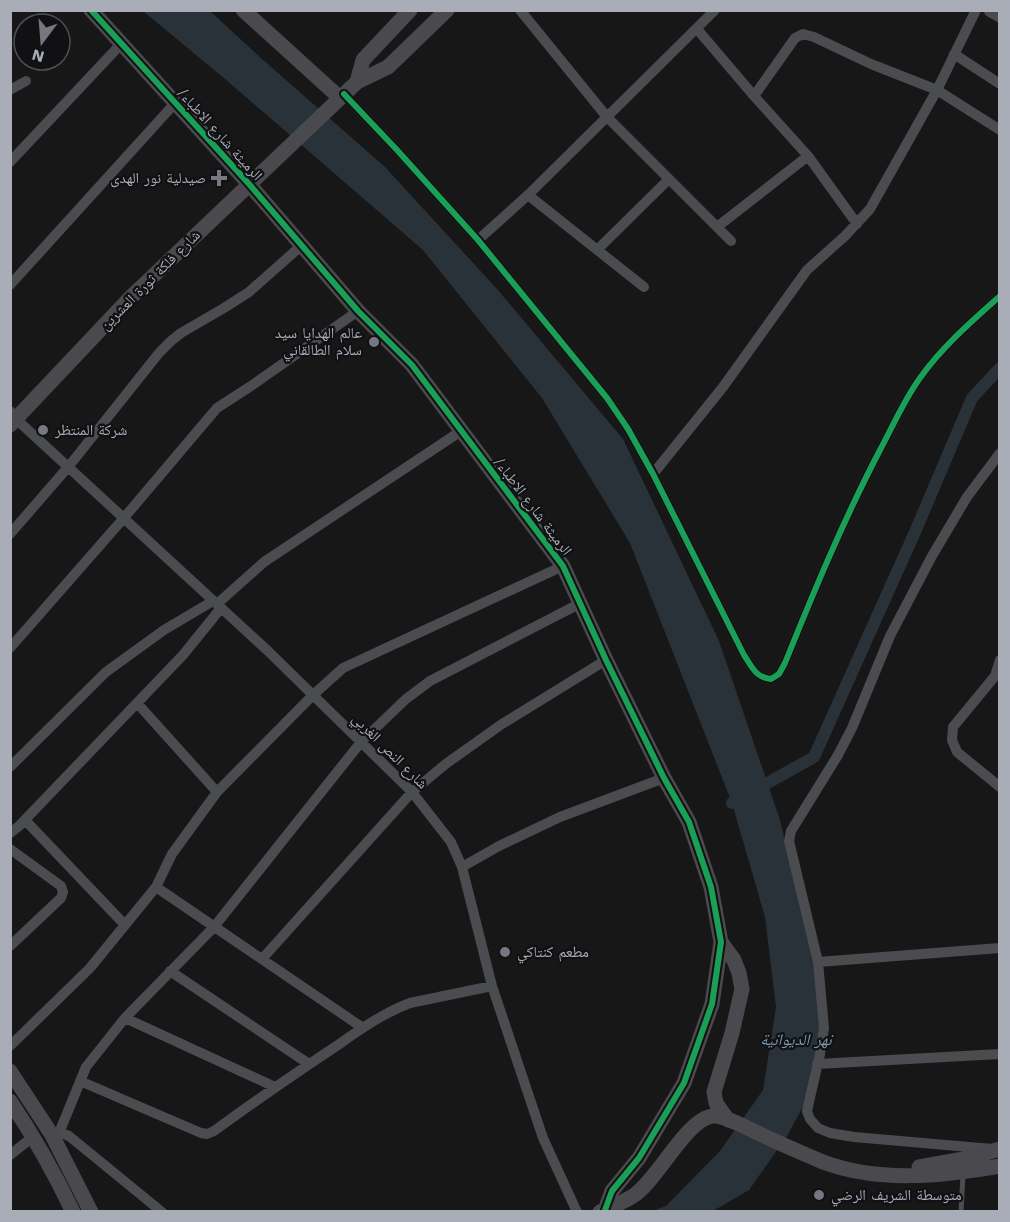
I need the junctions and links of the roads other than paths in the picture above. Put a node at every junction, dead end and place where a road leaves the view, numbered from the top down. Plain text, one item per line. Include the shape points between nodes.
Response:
1 (91, 10) edge
2 (245, 10) edge
3 (410, 10) edge
4 (447, 10) edge
5 (520, 10) edge
6 (715, 10) edge
7 (976, 10) edge
8 (991, 10) edge
9 (999, 15) edge
10 (697, 29) junction
11 (122, 42) junction
12 (954, 54) junction
13 (26, 81) dead end
14 (357, 82) junction
15 (999, 84) edge
16 (10, 90) edge
17 (937, 90) junction
18 (754, 96) junction
19 (339, 99) junction
20 (176, 102) junction
21 (607, 117) junction
22 (999, 130) edge
23 (808, 156) junction
24 (10, 162) edge
25 (669, 179) junction
26 (249, 184) junction
27 (528, 195) junction
28 (856, 224) junction
29 (717, 227) junction
30 (478, 240) junction
31 (731, 240) dead end
32 (302, 245) junction
33 (597, 250) junction
34 (10, 285) edge
35 (644, 287) dead end
36 (999, 296) edge
37 (358, 312) junction
38 (12, 418) edge
39 (461, 431) junction
40 (999, 453) edge
41 (69, 466) junction
42 (653, 474) junction
43 (123, 519) junction
44 (10, 534) edge
45 (563, 566) junction
46 (217, 604) junction
47 (579, 604) junction
48 (10, 648) edge
49 (606, 660) junction
50 (999, 660) edge
51 (997, 678) edge
52 (313, 695) junction
53 (137, 703) junction
54 (361, 742) junction
55 (10, 767) edge
56 (664, 778) junction
57 (999, 787) edge
58 (218, 792) junction
59 (412, 792) junction
60 (25, 820) junction
61 (10, 833) edge
62 (10, 849) edge
63 (462, 867) junction
64 (156, 887) junction
65 (125, 925) junction
66 (214, 927) junction
67 (12, 941) edge
68 (721, 942) junction
69 (999, 948) edge
70 (262, 959) junction
71 (818, 963) junction
72 (170, 971) junction
73 (492, 986) junction
74 (125, 1018) junction
75 (363, 1028) junction
76 (10, 1046) edge
77 (999, 1054) edge
78 (309, 1064) junction
79 (817, 1064) junction
80 (10, 1071) edge
81 (80, 1081) junction
82 (275, 1087) junction
83 (10, 1101) edge
84 (728, 1120) junction
85 (56, 1134) junction
86 (36, 1140) junction
87 (999, 1149) edge
88 (10, 1155) edge
89 (999, 1166) edge
90 (853, 1171) junction
91 (963, 1172) junction
92 (69, 1210) edge
93 (602, 1210) edge
94 (91, 1212) edge
95 (162, 1212) edge
96 (577, 1212) edge
97 (961, 1212) edge

1 - 11 street, /الرميثة شارع الاطباء
2 - 19 street
3 - 14 street via 363,60
4 - 14 street via 388,67
5 - 21 street
6 - 10 street
7 - 12 street
8 - 9 street
10 - 18 street
10 - 21 street
11 - 20 street, /الرميثة شارع الاطباء
11 - 24 street
12 - 15 street
12 - 17 street
13 - 16 street
14 - 19 street, شارع فلكة ثورة العشرين
17 - 18 street via 803,34 795,38
17 - 22 street
17 - 28 street via 870,209
18 - 23 street
19 - 26 street, شارع فلكة ثورة العشرين
19 - 30 street via 397,150
20 - 26 street, /الرميثة شارع الاطباء
20 - 34 street
21 - 25 street
21 - 27 street
23 - 28 street
23 - 29 street
25 - 29 street
25 - 33 street
26 - 32 street, /الرميثة شارع الاطباء
26 - 38 street, شارع فلكة ثورة العشرين
27 - 30 street
27 - 33 street
28 - 42 street via 807,270 723,387
29 - 31 street
30 - 42 street via 607,398
32 - 37 street, /الرميثة شارع الاطباء
32 - 41 street via 249,292 171,341
33 - 35 street
36 - 42 street via 940,354 907,398 861,485 785,663 771,679 755,672 744,655
37 - 39 street, /الرميثة شارع الاطباء via 412,365
37 - 43 street via 216,408
38 - 41 street, شارع النص الغربي
39 - 45 street, /الرميثة شارع الاطباء
39 - 46 street via 264,562
40 - 71 street via 932,556 890,636 852,728 791,831 790,850
41 - 43 street, شارع النص الغربي
41 - 44 street
43 - 46 street, شارع النص الغربي
43 - 48 street
45 - 47 street, /الرميثة شارع الاطباء
45 - 52 street via 343,668
46 - 52 street, شارع النص الغربي
46 - 53 street via 183,655
46 - 55 street via 164,630 106,672
47 - 49 street, /الرميثة شارع الاطباء
47 - 54 street via 430,681
49 - 56 street, /الرميثة شارع الاطباء
49 - 59 street via 502,724
50 - 51 street
51 - 57 street via 953,727 952,740 957,752
52 - 54 street, شارع النص الغربي
52 - 58 street
53 - 58 street
53 - 60 street
54 - 59 street, شارع النص الغربي
54 - 66 street
56 - 63 street via 560,817
56 - 68 street, /الرميثة شارع الاطباء via 689,822 711,887
58 - 64 street via 172,854
59 - 63 street, شارع النص الغربي via 451,842
59 - 70 street
60 - 61 street
60 - 65 street
62 - 67 street via 61,886 63,892
63 - 73 street, شارع النص الغربي
64 - 65 street
64 - 66 street
65 - 76 street via 90,968
66 - 70 street
66 - 72 street
68 - 84 street via 734,960 742,989 714,1092 716,1103
68 - 93 street, /الرميثة شارع الاطباء via 712,1004 684,1083
69 - 71 street
70 - 75 street
71 - 79 street via 824,1029
72 - 74 street
72 - 78 street
73 - 75 street via 410,1003
73 - 96 street, شارع النص الغربي via 543,1138
74 - 81 street via 86,1067
74 - 82 street
75 - 78 street
77 - 79 street
78 - 82 street
79 - 87 street via 807,1110 818,1128 854,1137
80 - 85 street
81 - 82 street via 207,1134
81 - 85 street
83 - 86 street
84 - 90 street
84 - 93 street via 713,1116 696,1123 646,1185 633,1196
85 - 86 street
85 - 94 street
85 - 95 street via 73,1139
86 - 88 street
86 - 92 street
87 - 90 street via 908,1169
89 - 91 street
90 - 91 street via 908,1176
91 - 97 lane

